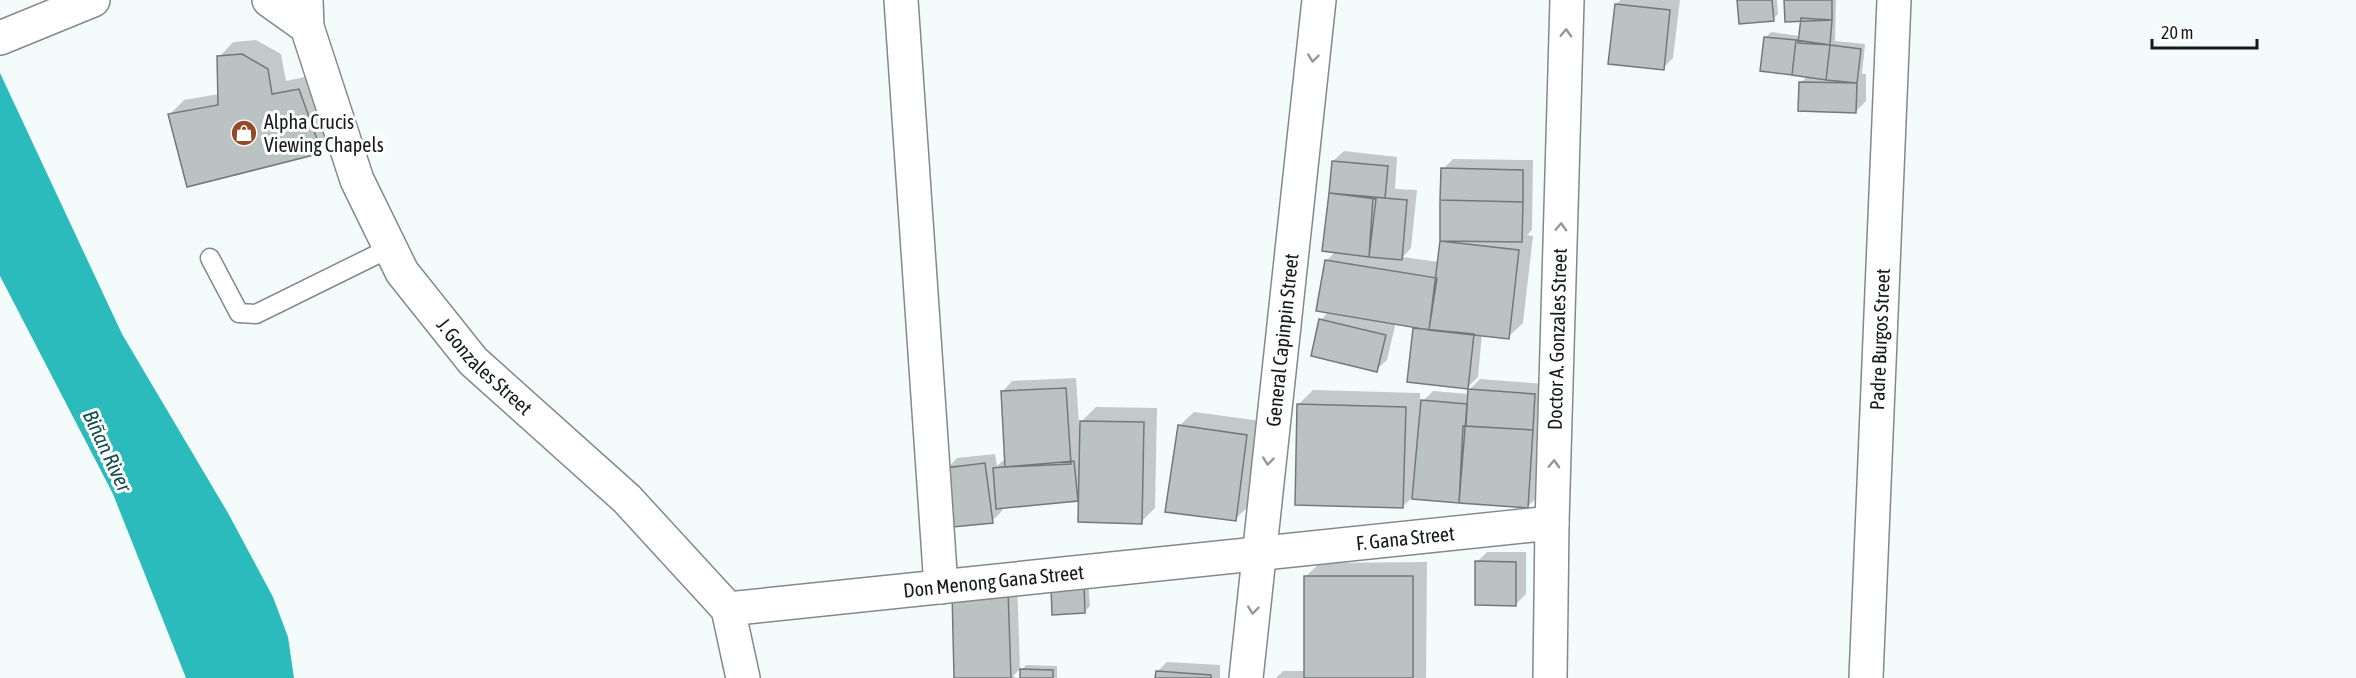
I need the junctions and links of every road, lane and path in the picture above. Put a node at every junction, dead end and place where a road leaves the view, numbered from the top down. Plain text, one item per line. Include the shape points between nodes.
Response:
1 (93, 0) edge
2 (269, 0) edge
3 (901, 0) edge
4 (1319, 0) edge
5 (1568, 0) edge
6 (1894, 0) edge
7 (306, 14) edge
8 (13, 32) edge
9 (390, 248) junction
10 (210, 258) dead end
11 (1552, 523) junction
12 (1258, 552) junction
13 (941, 587) junction
14 (729, 609) junction
15 (743, 678) edge
16 (1246, 678) edge
17 (1550, 678) edge
18 (1866, 678) edge

1 - 8 street
2 - 7 street
3 - 13 street
4 -> 12 street, General Capinpin Street
11 -> 5 street, Doctor A. Gonzales Street
6 - 18 street, Padre Burgos Street
7 - 9 street, J. Gonzales Street via 357,180
9 - 10 lane via 256,314 239,313
9 - 14 street, J. Gonzales Street via 402,272 473,361 627,499
11 - 12 street, F. Gana Street
11 - 17 street, Doctor A. Gonzales Street
12 - 13 street, Don Menong Gana Street
12 -> 16 street, General Capinpin Street
13 - 14 street, Don Menong Gana Street
14 - 15 street

